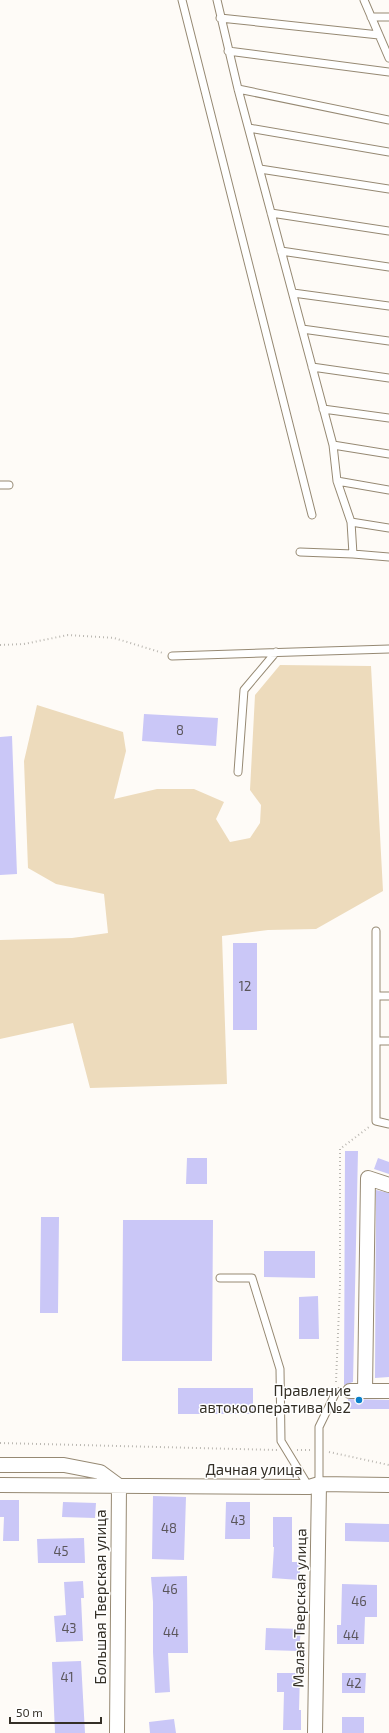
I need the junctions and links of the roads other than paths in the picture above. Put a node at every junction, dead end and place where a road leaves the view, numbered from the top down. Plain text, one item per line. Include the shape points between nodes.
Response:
1 (182, 0) edge
2 (217, 0) edge
3 (364, 0) edge
4 (389, 16) edge
5 (371, 17) junction
6 (220, 18) junction
7 (379, 36) junction
8 (228, 51) junction
9 (389, 57) edge
10 (389, 72) edge
11 (238, 89) junction
12 (389, 120) edge
13 (249, 128) junction
14 (389, 152) edge
15 (260, 169) junction
16 (389, 189) edge
17 (271, 213) junction
18 (389, 231) edge
19 (282, 251) junction
20 (389, 267) edge
21 (293, 293) junction
22 (389, 306) edge
23 (302, 329) junction
24 (389, 341) edge
25 (312, 367) junction
26 (389, 378) edge
27 (323, 409) junction
28 (389, 418) edge
29 (333, 445) junction
30 (389, 454) edge
31 (338, 482) junction
32 (0, 485) edge
33 (9, 485) dead end
34 (389, 490) edge
35 (312, 515) dead end
36 (351, 522) junction
37 (389, 528) edge
38 (300, 552) dead end
39 (353, 554) junction
40 (389, 558) edge
41 (389, 649) edge
42 (276, 652) junction
43 (172, 656) road end
44 (238, 772) dead end
45 (376, 931) dead end
46 (376, 996) junction
47 (389, 996) edge
48 (376, 1041) junction
49 (389, 1041) edge
50 (389, 1124) edge
51 (389, 1185) edge
52 (220, 1278) dead end
53 (365, 1391) junction
54 (389, 1391) edge
55 (343, 1392) joint
56 (0, 1465) edge
57 (389, 1484) edge
58 (0, 1485) edge
59 (119, 1486) junction
60 (314, 1486) junction
61 (117, 1733) edge
62 (315, 1733) edge

1 - 35 lane
2 - 6 lane
3 - 5 lane
4 - 5 lane
5 - 7 lane
6 - 7 lane
6 - 8 lane
7 - 9 lane
8 - 10 lane
8 - 11 lane
11 - 12 lane
11 - 13 lane
13 - 14 lane
13 - 15 lane
15 - 16 lane
15 - 17 lane
17 - 18 lane
17 - 19 lane
19 - 20 lane
19 - 21 lane
21 - 22 lane
21 - 23 lane
23 - 24 lane
23 - 25 lane
25 - 26 lane
25 - 27 lane
27 - 28 lane
27 - 29 lane
29 - 30 lane
29 - 31 lane
31 - 34 lane
31 - 36 lane
32 - 33 lane
36 - 37 lane
36 - 39 lane
38 - 39 lane
39 - 40 lane
41 - 42 lane
42 - 43 lane
42 - 44 lane via 244,690
45 - 46 lane
46 - 47 lane
46 - 48 lane
48 - 49 lane
48 - 50 lane via 376,1121
51 - 53 street via 368,1178
52 - 60 lane via 252,1278 280,1369 281,1441
53 - 54 street
53 - 55 street
55 - 60 lane via 319,1427
56 - 59 street via 64,1465 100,1472
57 - 60 street, Дачная улица
58 - 59 street, Дачная улица
59 - 60 street, Дачная улица
59 - 61 street, Большая Тверская улица
60 - 62 street, Малая Тверская улица

